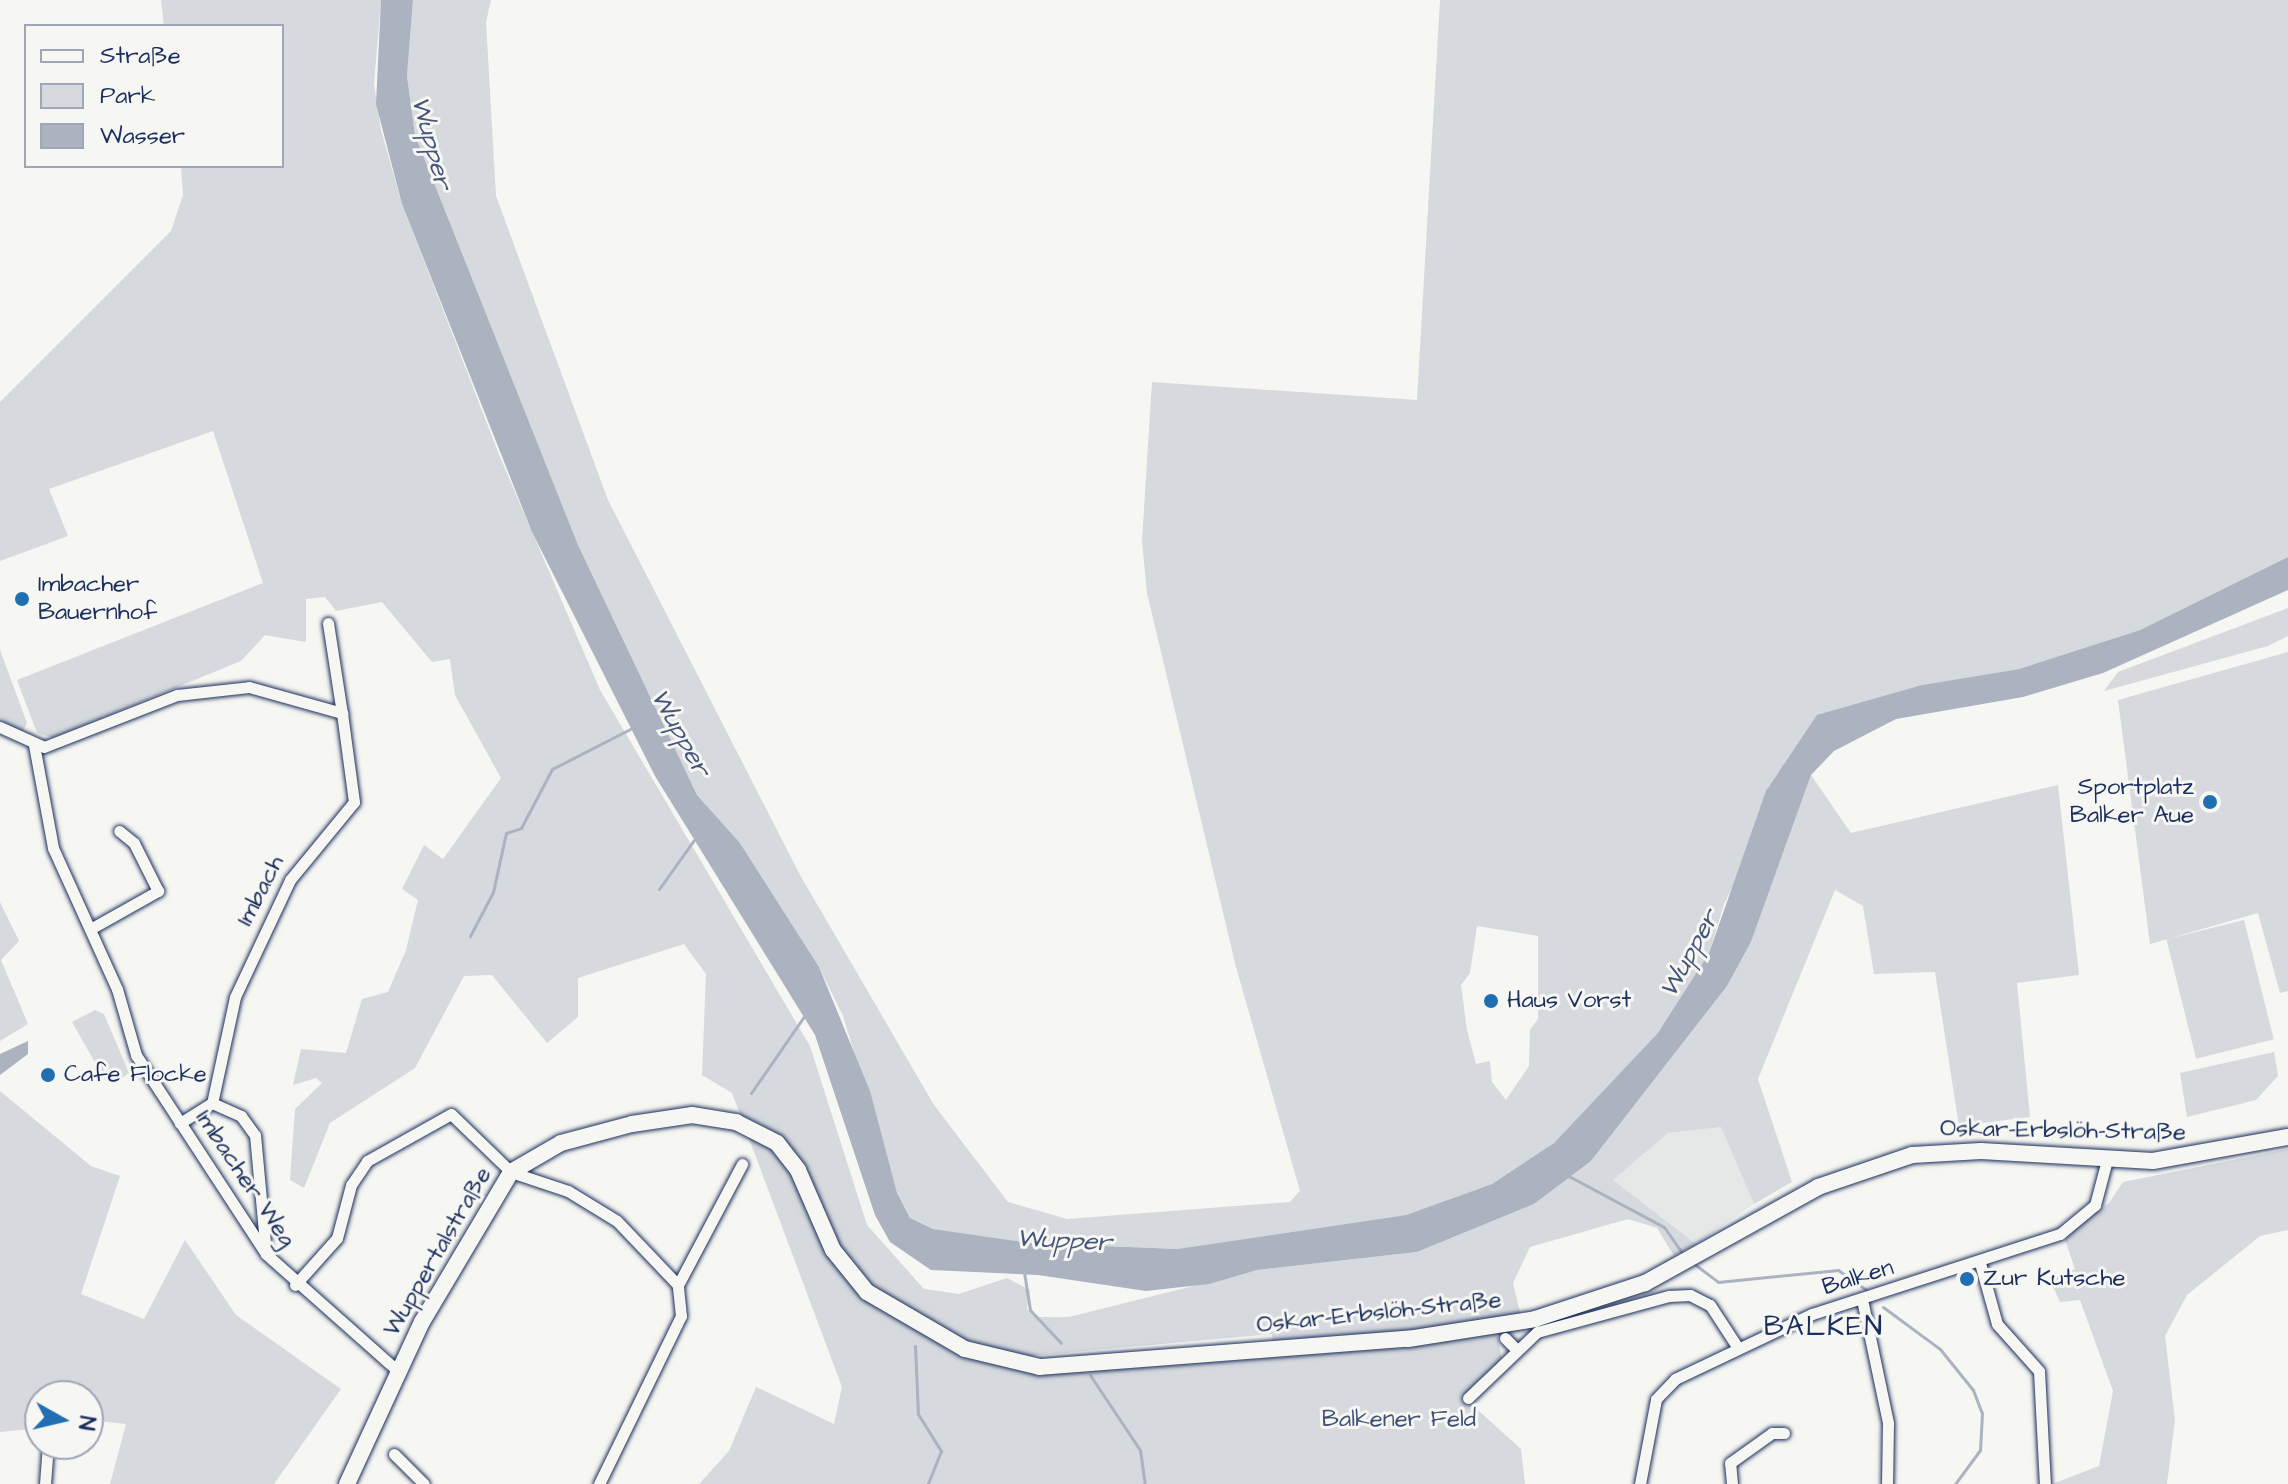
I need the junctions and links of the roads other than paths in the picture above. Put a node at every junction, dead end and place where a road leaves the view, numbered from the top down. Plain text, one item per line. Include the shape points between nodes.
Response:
1 (328, 623) dead end
2 (342, 713) junction
3 (0, 727) edge
4 (34, 745) junction
5 (119, 831) dead end
6 (92, 928) junction
7 (212, 1103) junction
8 (736, 1122) joint
9 (180, 1123) junction
10 (2288, 1137) edge
11 (2107, 1160) junction
12 (742, 1164) dead end
13 (511, 1172) junction
14 (266, 1254) junction
15 (1980, 1263) junction
16 (295, 1285) junction
17 (678, 1285) junction
18 (1863, 1304) junction
19 (1505, 1338) dead end
20 (1738, 1348) junction
21 (1517, 1350) junction
22 (398, 1371) junction
23 (1468, 1398) dead end
24 (1784, 1433) dead end
25 (394, 1454) dead end
26 (47, 1460) edge
27 (45, 1484) edge
28 (347, 1484) edge
29 (424, 1484) edge
30 (599, 1484) edge
31 (1640, 1484) edge
32 (1732, 1484) edge
33 (1887, 1484) edge
34 (2045, 1484) edge

1 - 2 street, Imbach
2 - 4 street via 275,690 205,689
2 - 7 street, Imbach via 354,802 307,851 243,978
3 - 4 street
4 - 6 street, Imbacher Weg via 53,848
5 - 6 street via 134,843 158,891
6 - 9 street, Imbacher Weg via 136,1055
7 - 9 street
7 - 14 street via 241,1116 255,1135
8 - 11 main road, Oskar-Erbslöh-Straße via 784,1149 833,1250 867,1292 965,1349 1023,1365 1463,1332 1575,1307 1690,1264 1818,1187 1894,1159 1981,1151
8 - 13 main road, Wuppertalstraße via 692,1115 632,1124 561,1143
9 - 14 street, Imbacher Weg
10 - 11 main road, Oskar-Erbslöh-Straße via 2191,1158
11 - 15 street, Balken via 2095,1205 2060,1234
12 - 17 street
13 - 16 street via 451,1114 394,1141 367,1161 351,1185 337,1238
13 - 17 street via 568,1191 617,1221
13 - 22 main road, Wuppertalstraße
14 - 16 street, Imbacher Weg
15 - 18 street, Balken
15 - 34 street via 1997,1324 2039,1371
16 - 22 street, Imbacher Weg
17 - 30 street via 681,1316
18 - 20 street, Balken via 1812,1314
18 - 33 street via 1888,1423
19 - 21 street
20 - 21 street via 1710,1305 1690,1295 1537,1332
20 - 31 street, Balken via 1677,1378 1656,1399
21 - 23 street
22 - 28 main road, Wuppertalstraße
24 - 32 street via 1772,1433 1730,1463
25 - 29 street
26 - 27 street

